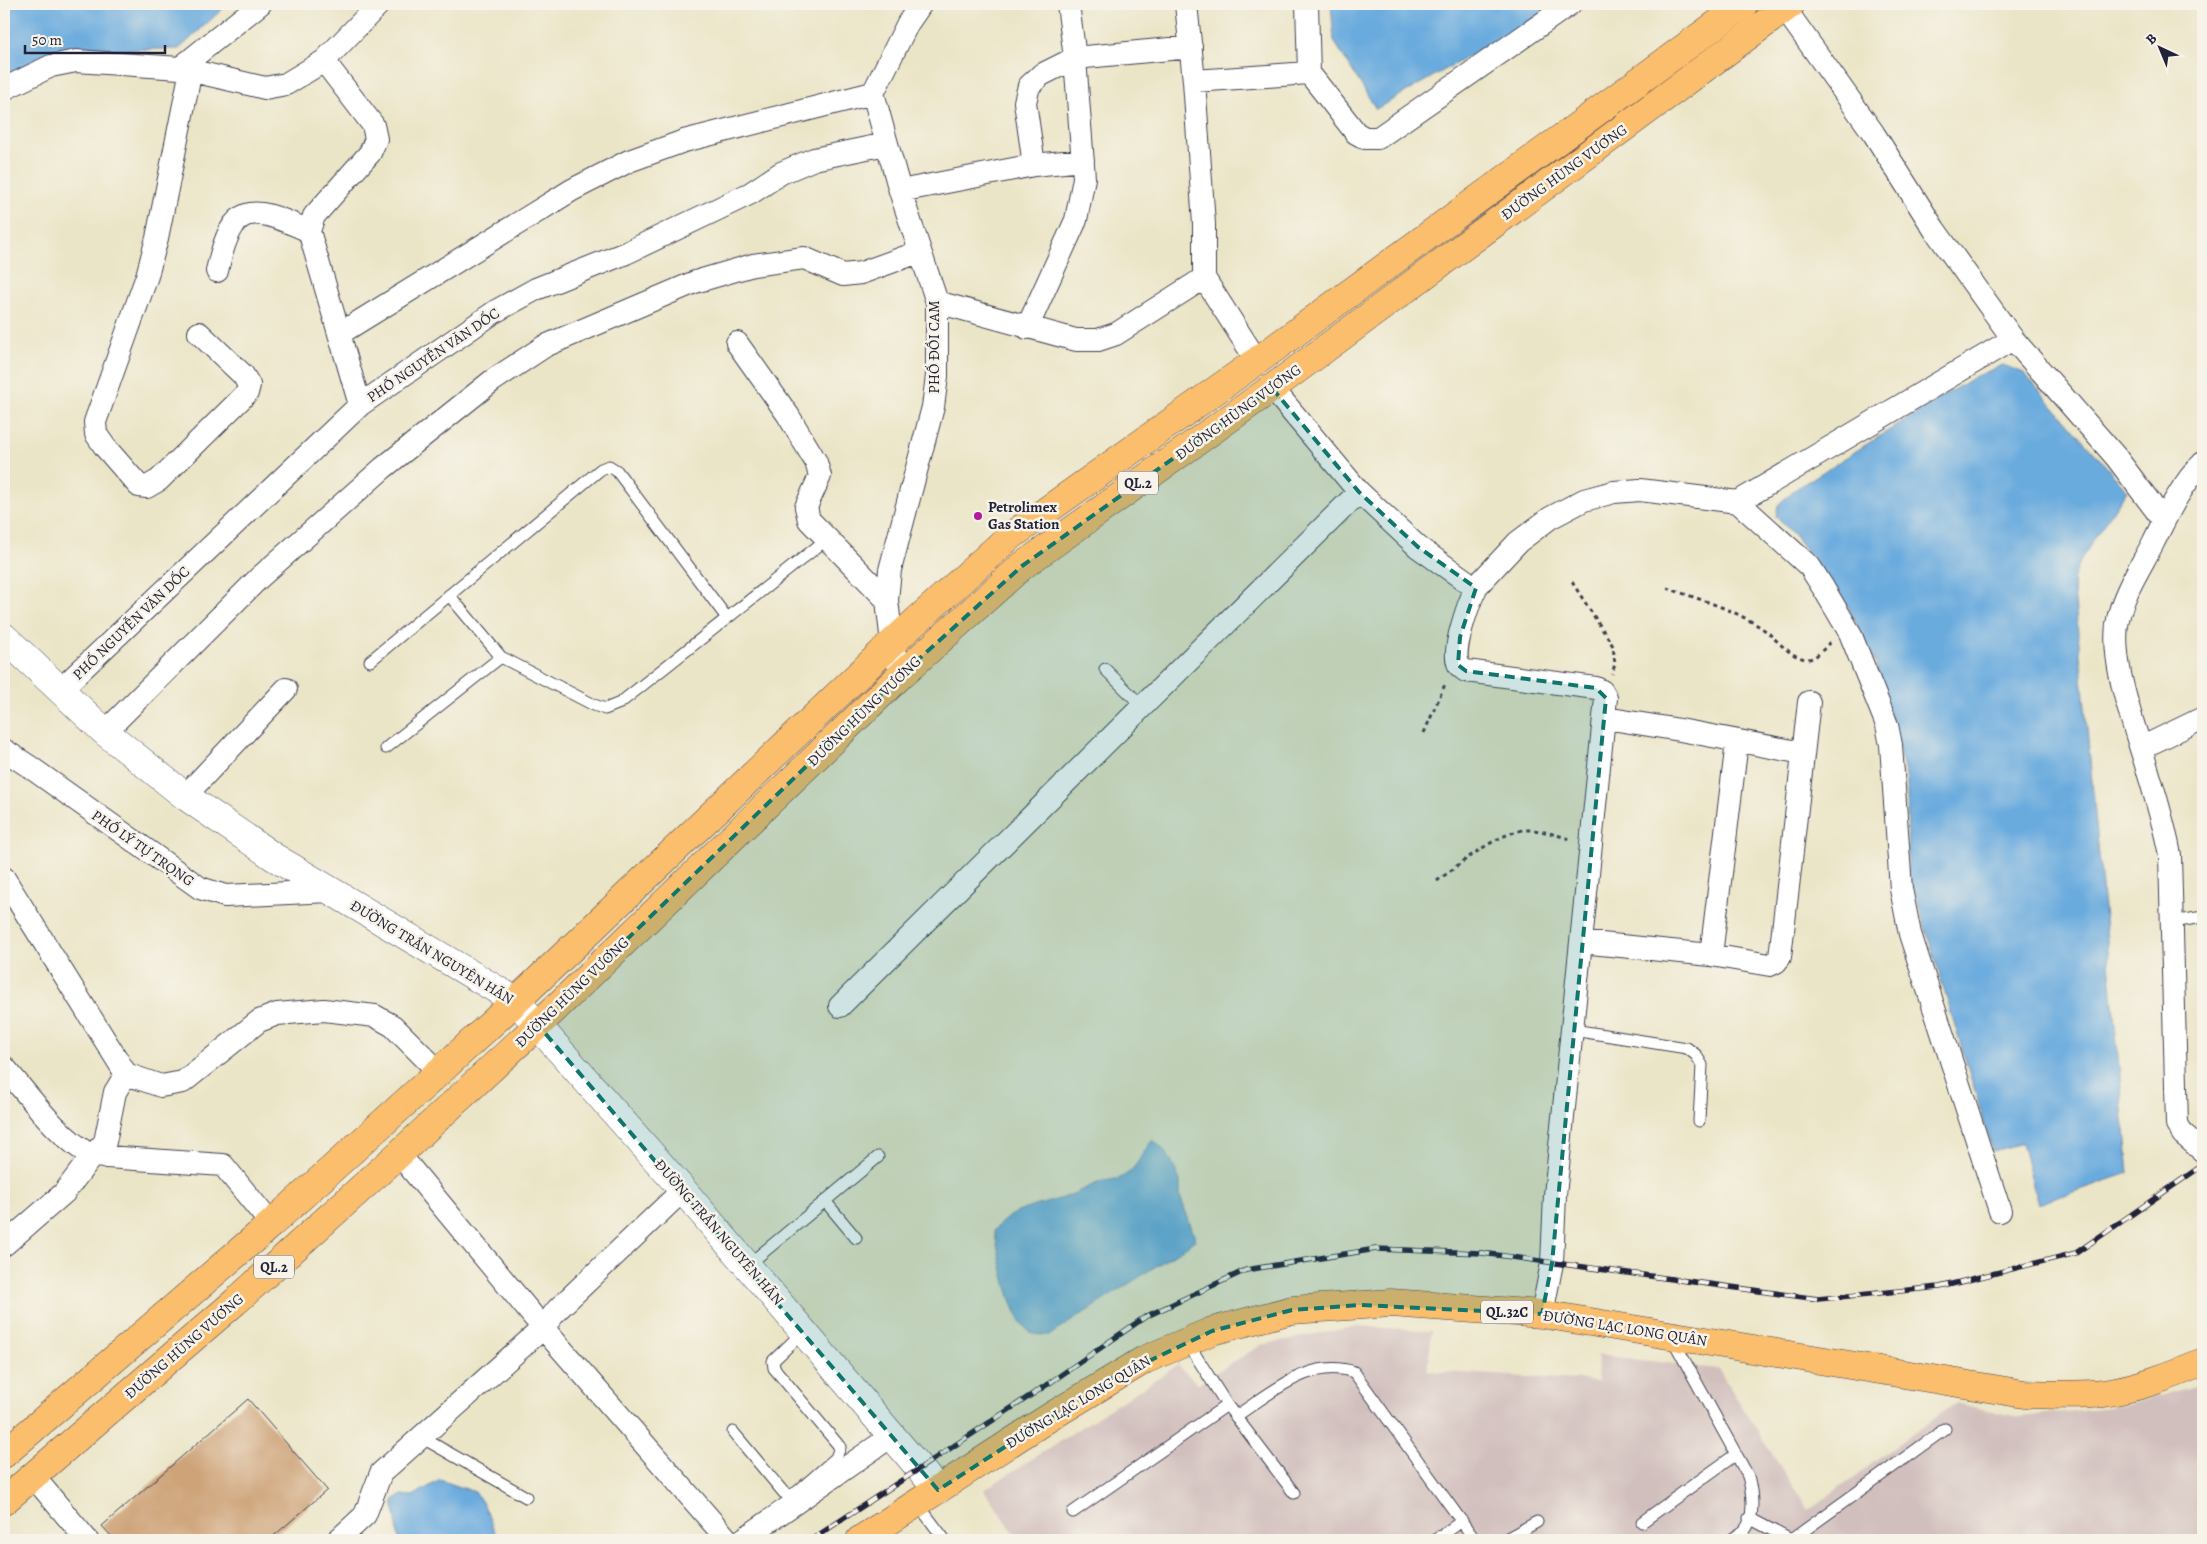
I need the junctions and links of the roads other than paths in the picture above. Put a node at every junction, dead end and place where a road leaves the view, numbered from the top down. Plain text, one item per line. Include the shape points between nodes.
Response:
1 (260, 4) edge
2 (379, 4) edge
3 (921, 4) edge
4 (1068, 4) edge
5 (1186, 4) edge
6 (1307, 4) edge
7 (1570, 4) edge
8 (1744, 4) edge
9 (1788, 6) edge
10 (1191, 47) junction
11 (1075, 58) junction
12 (324, 61) junction
13 (185, 69) junction
14 (1310, 73) junction
15 (1194, 81) junction
16 (4, 89) edge
17 (873, 93) junction
18 (886, 144) junction
19 (1083, 160) junction
20 (1034, 165) junction
21 (1514, 172) junction
22 (900, 192) junction
23 (1532, 196) junction
24 (309, 231) junction
25 (919, 252) junction
26 (217, 271) dead end
27 (1204, 278) junction
28 (937, 302) junction
29 (1027, 328) junction
30 (199, 333) dead end
31 (339, 334) junction
32 (2013, 339) junction
33 (737, 343) dead end
34 (1257, 361) junction
35 (1272, 388) junction
36 (360, 405) junction
37 (2203, 463) edge
38 (1359, 492) junction
39 (1738, 502) junction
40 (2164, 521) junction
41 (827, 539) junction
42 (1475, 588) junction
43 (449, 595) junction
44 (887, 600) junction
45 (727, 618) junction
46 (4, 637) edge
47 (892, 643) junction
48 (501, 657) junction
49 (370, 661) dead end
50 (1105, 669) dead end
51 (901, 675) junction
52 (286, 689) dead end
53 (59, 691) junction
54 (1809, 702) dead end
55 (1142, 706) junction
56 (1605, 718) junction
57 (2203, 718) edge
58 (105, 732) junction
59 (1737, 742) junction
60 (386, 748) dead end
61 (2141, 748) junction
62 (4, 750) edge
63 (1803, 753) junction
64 (185, 796) junction
65 (4, 878) edge
66 (330, 891) junction
67 (2203, 917) edge
68 (2172, 922) junction
69 (1581, 942) junction
70 (1711, 955) junction
71 (516, 1002) junction
72 (840, 1006) dead end
73 (538, 1025) junction
74 (1573, 1030) junction
75 (4, 1066) edge
76 (438, 1072) junction
77 (126, 1074) junction
78 (1699, 1121) dead end
79 (2203, 1151) edge
80 (399, 1154) junction
81 (92, 1156) junction
82 (878, 1157) dead end
83 (684, 1190) junction
84 (825, 1201) junction
85 (2000, 1211) dead end
86 (272, 1224) junction
87 (856, 1238) dead end
88 (4, 1244) edge
89 (748, 1265) junction
90 (1542, 1314) junction
91 (543, 1328) junction
92 (805, 1331) junction
93 (1670, 1335) junction
94 (1186, 1340) junction
95 (2203, 1362) edge
96 (1227, 1405) junction
97 (1236, 1416) junction
98 (1945, 1429) dead end
99 (733, 1432) dead end
100 (893, 1435) junction
101 (421, 1437) junction
102 (4, 1454) edge
103 (1735, 1455) junction
104 (33, 1476) junction
105 (1294, 1493) dead end
106 (927, 1496) junction
107 (526, 1498) dead end
108 (4, 1501) edge
109 (1072, 1512) dead end
110 (1749, 1518) junction
111 (1462, 1521) junction
112 (1537, 1522) dead end
113 (1642, 1522) dead end
114 (87, 1540) edge
115 (338, 1540) edge
116 (728, 1540) edge
117 (742, 1540) edge
118 (860, 1540) edge
119 (945, 1540) edge
120 (1435, 1540) edge
121 (1475, 1540) edge
122 (1504, 1540) edge
123 (1731, 1540) edge
124 (1791, 1540) edge

1 - 13 street
2 - 12 street
3 - 17 street
4 - 11 street
5 - 10 street
6 - 14 street
7 - 14 street via 1378,138 1356,134
8 - 21 main road, ĐƯỜNG HÙNG VƯƠNG / QL.2
9 - 23 main road, ĐƯỜNG HÙNG VƯƠNG / QL.2
9 - 32 street via 1934,229
10 - 11 street
10 - 15 street
11 - 19 street
11 - 20 street via 1041,75 1029,86 1025,102
12 - 13 street via 286,84 265,88
12 - 24 street via 373,125 376,139 370,153 314,216
13 - 16 street via 76,61 51,66
13 - 30 street via 157,238 96,422 96,434 139,486 147,487 159,480 247,393 249,385 243,375
14 - 15 street
15 - 27 street via 1204,224
17 - 18 street, PHỐ ĐỒI CAM
17 - 31 street via 684,140 629,161 572,190
18 - 22 street, PHỐ ĐỒI CAM
18 - 36 street, PHỐ NGUYỄN VĂN DỐC via 814,159 626,253 536,289 496,312
19 - 20 street
19 - 29 street via 1084,178 1076,220
20 - 22 street
21 - 23 main road
21 - 34 main road, ĐƯỜNG HÙNG VƯƠNG / QL.2
22 - 25 street, PHỐ ĐỒI CAM
23 - 35 main road, ĐƯỜNG HÙNG VƯƠNG / QL.2
24 - 26 street via 276,216 255,212 242,216 229,231
24 - 31 street
25 - 28 street, PHỐ ĐỒI CAM
25 - 58 street via 861,273 843,275 804,258 753,265 695,282 545,346 492,381 383,468 259,578
27 - 29 street via 1116,334 1098,340 1076,340
27 - 34 street
28 - 29 street
28 - 44 street, PHỐ ĐỒI CAM via 937,376 933,407 890,570
31 - 36 street
32 - 39 street
32 - 40 street via 2116,457
33 - 41 street via 788,415 816,462 820,476 806,507 809,520
34 - 47 main road, ĐƯỜNG HÙNG VƯƠNG / QL.2 via 1008,538
35 - 38 street
35 - 51 main road, ĐƯỜNG HÙNG VƯƠNG / QL.2 via 1022,566
36 - 53 street, PHỐ NGUYỄN VĂN DỐC
37 - 40 street
38 - 42 street via 1418,547
38 - 55 street
39 - 42 street via 1640,490 1614,492 1584,500 1550,518 1518,542
39 - 85 street via 1810,567 1845,625 1887,725 1901,889 1910,934
40 - 61 street via 2126,596 2118,620 2120,668 2126,701
41 - 44 street
41 - 45 lane
42 - 56 street via 1460,637 1456,656 1458,665 1466,672 1596,688 1606,698
43 - 45 lane via 601,469 609,466 617,471
43 - 48 lane
43 - 49 lane
44 - 47 street, PHỐ ĐỒI CAM
45 - 48 lane via 620,703 605,709
46 - 53 street, ĐƯỜNG TRẦN NGUYÊN HÃN
47 - 51 street, PHỐ ĐỒI CAM
47 - 71 main road, ĐƯỜNG HÙNG VƯƠNG / QL.2
48 - 60 lane
50 - 55 lane
51 - 73 main road, ĐƯỜNG HÙNG VƯƠNG / QL.2
52 - 64 street
53 - 58 street, ĐƯỜNG TRẦN NGUYÊN HÃN
54 - 63 street
55 - 72 street
56 - 59 street
56 - 69 street
57 - 61 street
58 - 64 street, ĐƯỜNG TRẦN NGUYÊN HÃN
59 - 63 street
59 - 70 street
61 - 68 street via 2170,856
62 - 66 street, PHỐ LÝ TỰ TRỌNG via 200,888 224,896
63 - 70 street via 1780,957 1770,965
64 - 66 street, ĐƯỜNG TRẦN NGUYÊN HÃN
65 - 77 street
66 - 71 street, ĐƯỜNG TRẦN NGUYÊN HÃN
67 - 68 lane
68 - 79 street via 2177,1124 2183,1134
69 - 70 street
69 - 74 street
71 - 73 street, ĐƯỜNG TRẦN NGUYÊN HÃN
71 - 76 main road, ĐƯỜNG HÙNG VƯƠNG / QL.2
73 - 80 main road, ĐƯỜNG HÙNG VƯƠNG / QL.2
73 - 83 street, ĐƯỜNG TRẦN NGUYÊN HÃN
74 - 78 lane via 1687,1048 1702,1065
74 - 90 street via 1555,1195 1552,1263
75 - 81 street via 64,1136
76 - 77 street via 393,1026 375,1016 324,1010 277,1014 259,1021 183,1082 161,1086
76 - 86 main road, ĐƯỜNG HÙNG VƯƠNG / QL.2
77 - 81 street via 115,1092 105,1142
80 - 91 street
80 - 104 main road, ĐƯỜNG HÙNG VƯƠNG / QL.2 via 235,1302
81 - 86 street via 223,1165
81 - 88 street via 64,1193
82 - 84 lane
83 - 89 street, ĐƯỜNG TRẦN NGUYÊN HÃN
83 - 91 street via 557,1310
84 - 87 lane
84 - 89 lane
86 - 102 main road, ĐƯỜNG HÙNG VƯƠNG / QL.2
89 - 92 street, ĐƯỜNG TRẦN NGUYÊN HÃN
90 - 93 main road, ĐƯỜNG LẠC LONG QUÂN / QL.32C
90 - 94 main road, ĐƯỜNG LẠC LONG QUÂN / QL.32C via 1391,1303 1292,1310
91 - 101 street
91 - 116 street
92 - 99 lane via 773,1361 774,1368 840,1447 836,1458 797,1492 784,1493
92 - 100 street, ĐƯỜNG TRẦN NGUYÊN HÃN
93 - 95 main road, ĐƯỜNG LẠC LONG QUÂN / QL.32C via 2024,1394 2105,1393 2169,1376
93 - 103 lane
94 - 96 lane
94 - 106 main road, ĐƯỜNG LẠC LONG QUÂN / QL.32C via 1109,1380
96 - 97 lane
96 - 109 lane
97 - 105 lane
97 - 111 lane via 1307,1372 1342,1368 1354,1372
98 - 124 lane
100 - 106 street, ĐƯỜNG TRẦN NGUYÊN HÃN
100 - 117 street
101 - 107 lane
101 - 115 street via 381,1473 365,1515
103 - 110 lane via 1748,1476 1753,1493
103 - 113 lane
104 - 108 main road, ĐƯỜNG HÙNG VƯƠNG / QL.2
104 - 114 street
106 - 118 main road, ĐƯỜNG LẠC LONG QUÂN / QL.32C
106 - 119 lane
110 - 123 lane via 1746,1529
110 - 124 lane
111 - 120 lane
111 - 121 lane
112 - 122 lane

